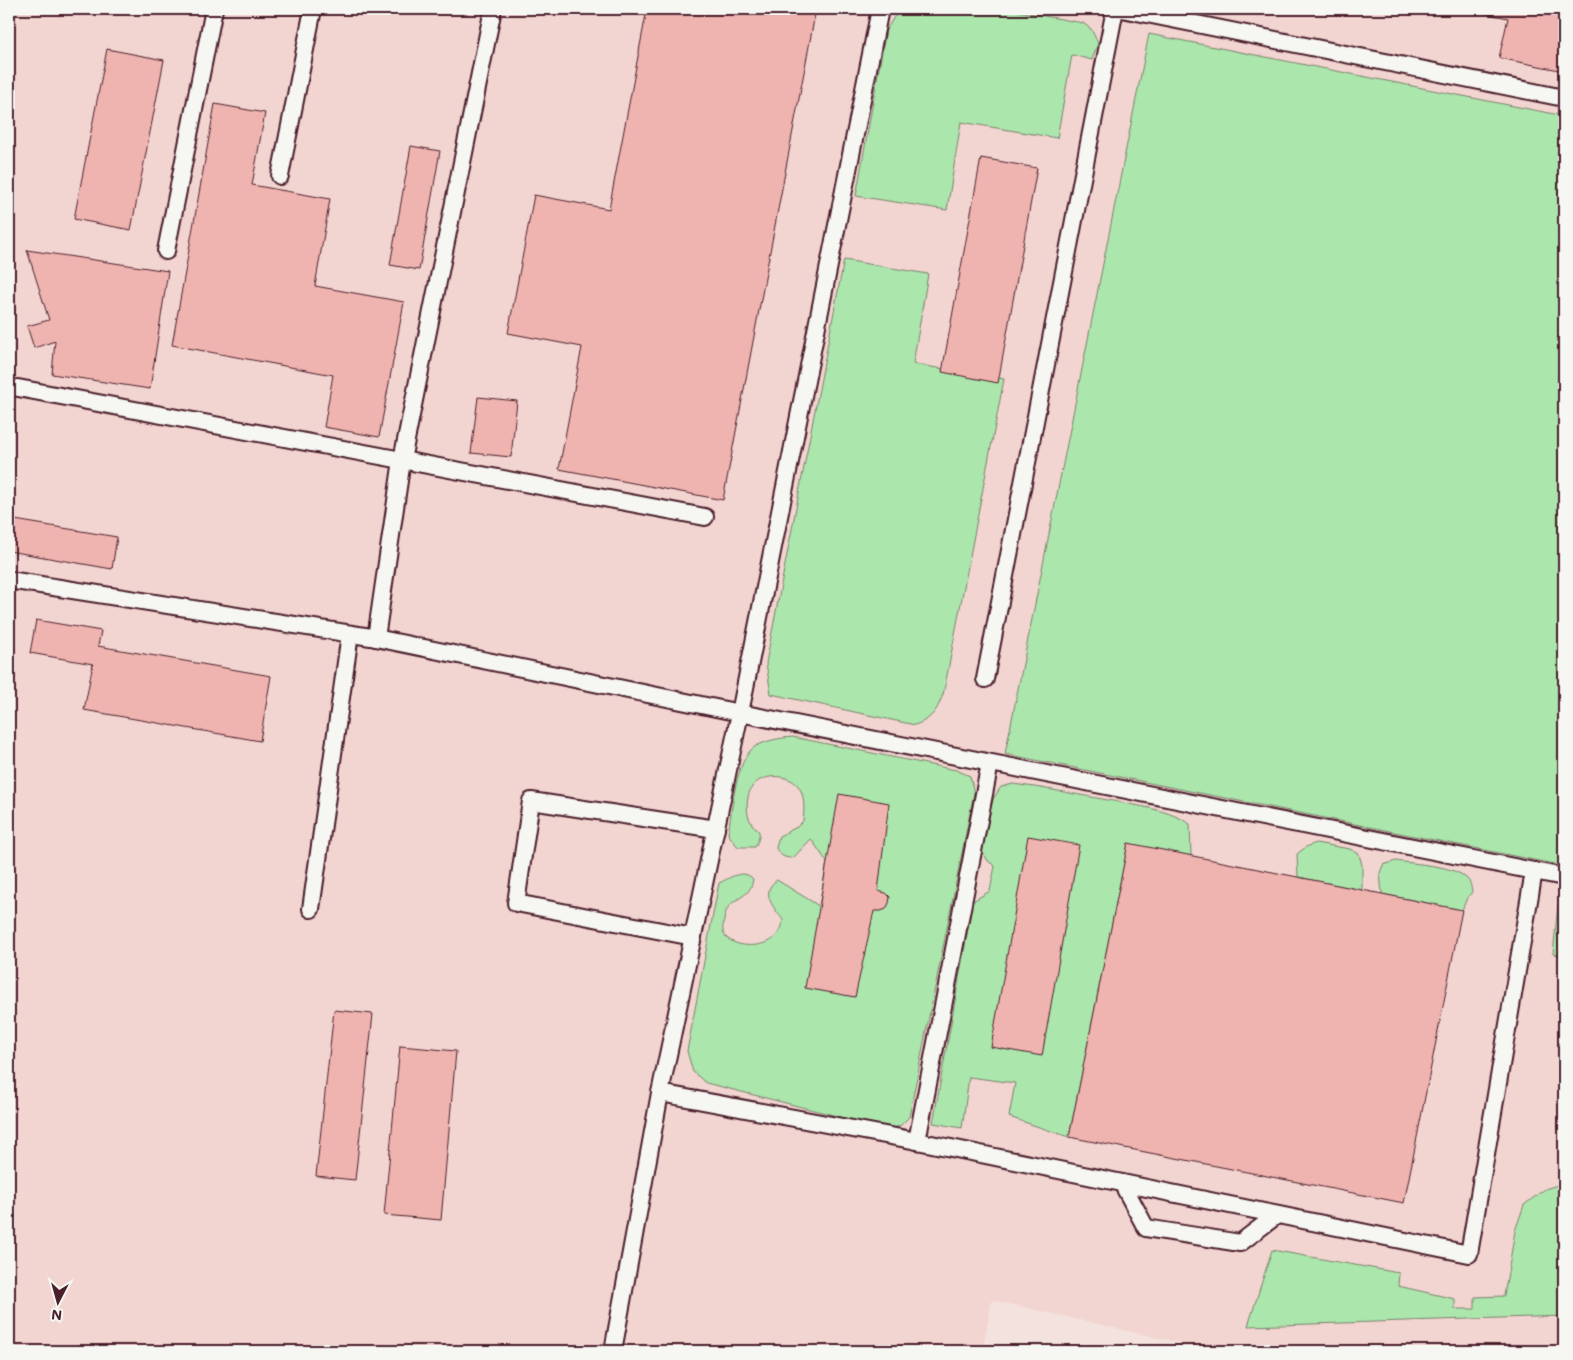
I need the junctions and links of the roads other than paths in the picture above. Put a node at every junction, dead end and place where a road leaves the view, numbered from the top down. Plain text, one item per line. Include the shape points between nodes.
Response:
1 (214, 9) edge
2 (313, 9) edge
3 (493, 9) edge
4 (880, 9) edge
5 (1115, 9) edge
6 (1122, 9) edge
7 (1564, 98) edge
8 (280, 176) dead end
9 (166, 251) dead end
10 (18, 388) dead end
11 (402, 460) junction
12 (706, 517) dead end
13 (9, 580) edge
14 (350, 634) junction
15 (376, 638) junction
16 (985, 679) dead end
17 (740, 713) junction
18 (990, 764) junction
19 (716, 829) junction
20 (1534, 871) junction
21 (1564, 877) edge
22 (311, 909) dead end
23 (693, 937) junction
24 (660, 1093) junction
25 (916, 1141) junction
26 (1122, 1183) junction
27 (1277, 1215) junction
28 (613, 1351) edge

1 - 9 lane
2 - 8 lane
3 - 11 lane
4 - 17 lane
5 - 16 lane
6 - 7 lane
10 - 11 lane
11 - 12 lane
11 - 15 lane
13 - 14 lane
14 - 15 lane
14 - 22 lane
15 - 17 lane
17 - 18 lane
17 - 19 lane
18 - 20 lane
18 - 25 lane
19 - 23 lane
19 - 23 lane via 531,801 516,903
20 - 21 lane
20 - 27 lane via 1468,1254
23 - 24 lane
24 - 25 lane
24 - 28 lane
25 - 26 lane
26 - 27 lane
26 - 27 lane via 1146,1228 1240,1244

